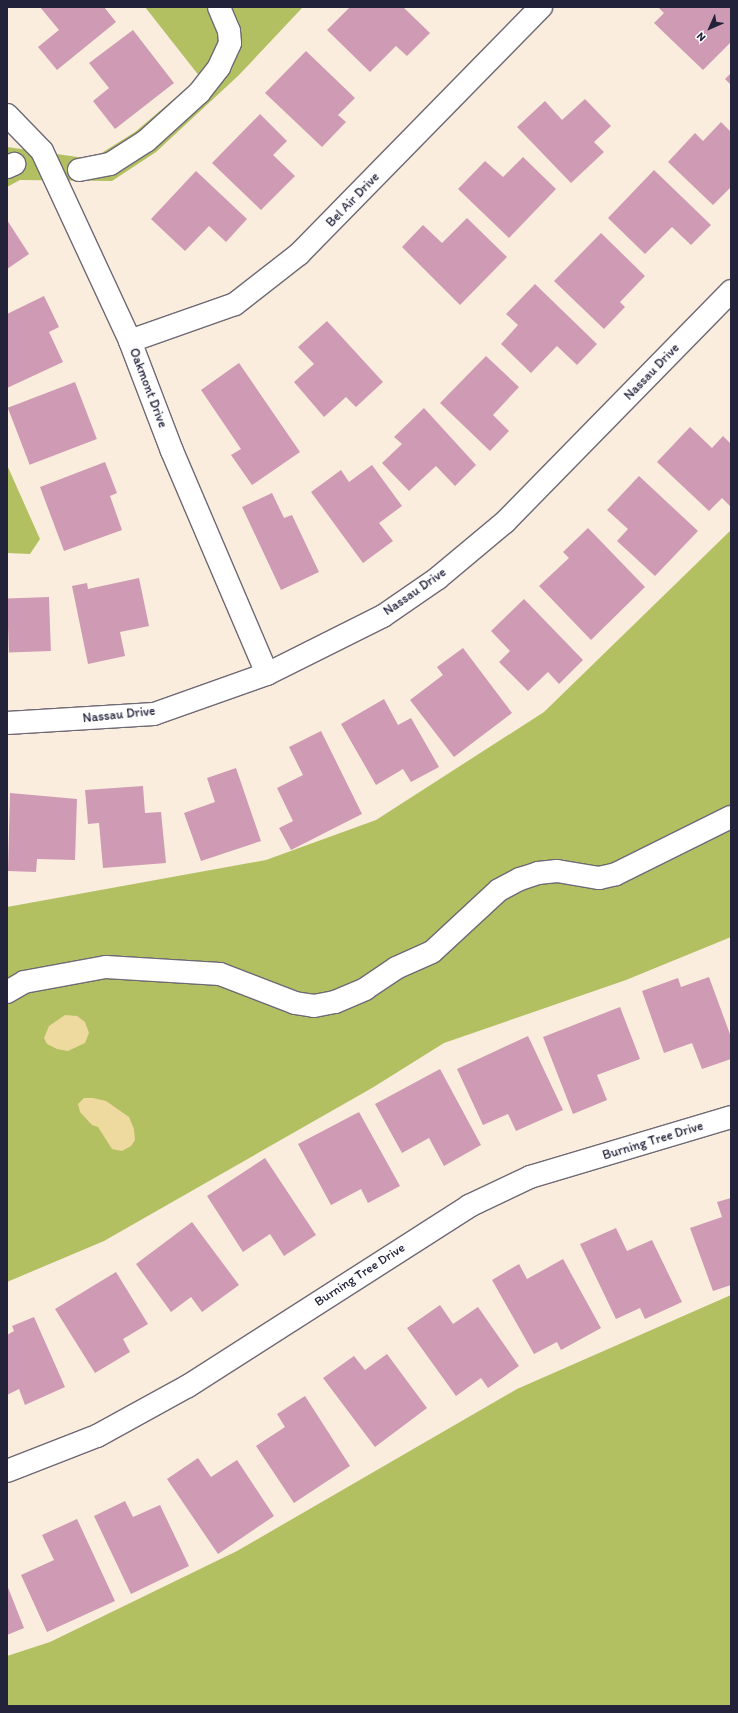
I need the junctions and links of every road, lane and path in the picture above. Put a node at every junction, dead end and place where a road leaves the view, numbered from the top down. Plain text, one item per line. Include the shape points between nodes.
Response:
1 (219, 7) edge
2 (541, 7) edge
3 (7, 115) edge
4 (78, 170) dead end
5 (731, 292) edge
6 (130, 341) junction
7 (267, 674) junction
8 (7, 723) edge
9 (731, 817) edge
10 (7, 992) edge
11 (731, 1117) edge
12 (7, 1471) edge

1 - 4 street via 229,31 230,43 219,67 199,93 146,141 110,164
2 - 6 street, Bel Air Drive via 299,254 235,304
3 - 6 street, Oakmont Drive via 42,151
5 - 7 street, Nassau Drive via 505,522 438,578 382,616
6 - 7 street, Oakmont Drive via 172,451
7 - 8 street, Nassau Drive via 154,714
9 - 10 street via 616,874 599,878 557,871 538,873 506,886 432,952 396,968 365,989 335,1002 314,1006 295,1003 220,974 106,967 24,982
11 - 12 street, Burning Tree Drive via 530,1177 470,1206 188,1386 97,1436

